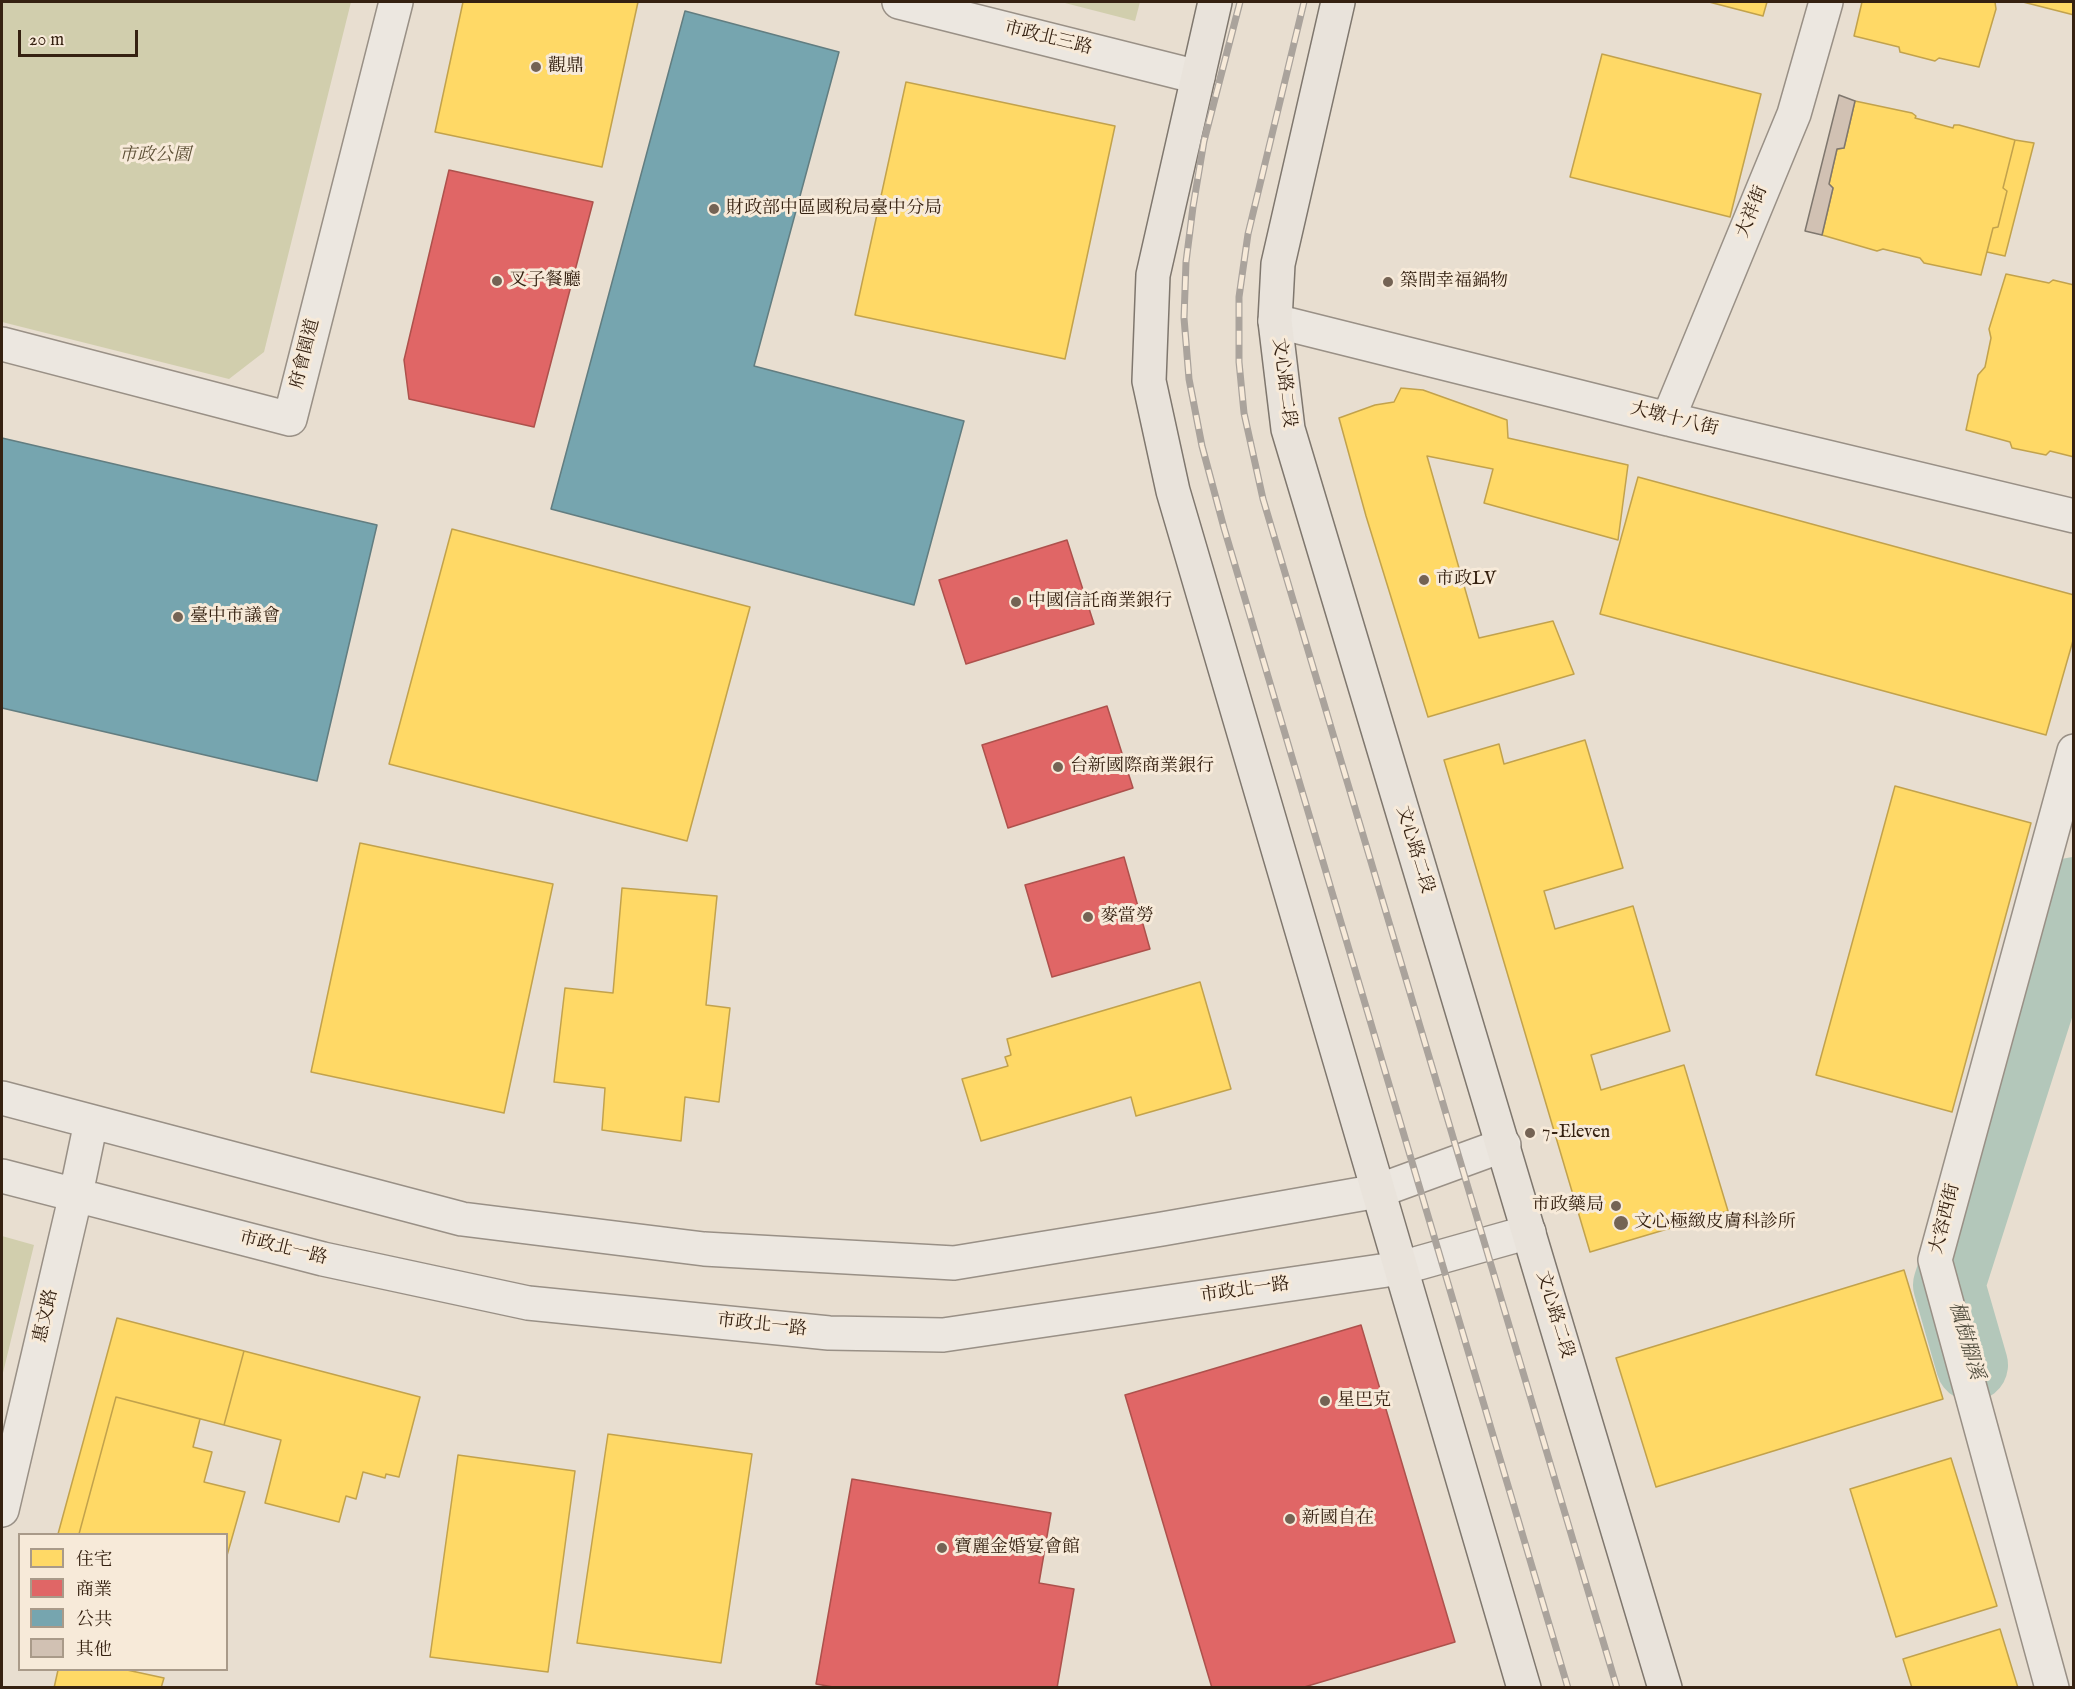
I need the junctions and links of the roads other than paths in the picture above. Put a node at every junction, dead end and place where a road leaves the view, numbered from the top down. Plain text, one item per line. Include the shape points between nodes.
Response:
1 (396, 2) edge
2 (899, 2) edge
3 (1215, 2) edge
4 (1338, 2) edge
5 (1826, 2) edge
6 (1198, 77) junction
7 (1275, 321) junction
8 (2, 344) edge
9 (1668, 419) junction
10 (2073, 516) edge
11 (2073, 751) edge
12 (2, 1098) edge
13 (91, 1122) junction
14 (1504, 1145) junction
15 (2, 1176) edge
16 (1378, 1191) junction
17 (76, 1194) junction
18 (1529, 1232) junction
19 (1401, 1268) junction
20 (2, 1510) edge
21 (1524, 1688) edge
22 (1665, 1688) edge
23 (2052, 1688) edge

1 - 8 street, 府會園道 via 290,419
2 - 6 street, 市政北三路
3 - 6 main road
4 - 7 main road, 文心路二段 via 1278,264
5 - 9 street, 大祥街 via 1794,114
6 - 16 main road via 1153,275 1149,381 1173,491
7 - 9 street, 大墩十八街
7 - 14 main road, 文心路二段 via 1288,429
9 - 10 street, 大墩十八街
11 - 23 street, 大容西街 via 1935,1260
12 - 13 street
13 - 16 street via 462,1219 704,1250 954,1263
13 - 17 street, 惠文路
14 - 16 street
14 - 18 main road, 文心路二段
15 - 17 street, 市政北一路
16 - 19 main road
17 - 19 street, 市政北一路 via 323,1259 528,1303 829,1333 943,1335
17 - 20 street, 惠文路
18 - 19 street, 市政北一路
18 - 22 main road, 文心路二段
19 - 21 main road

